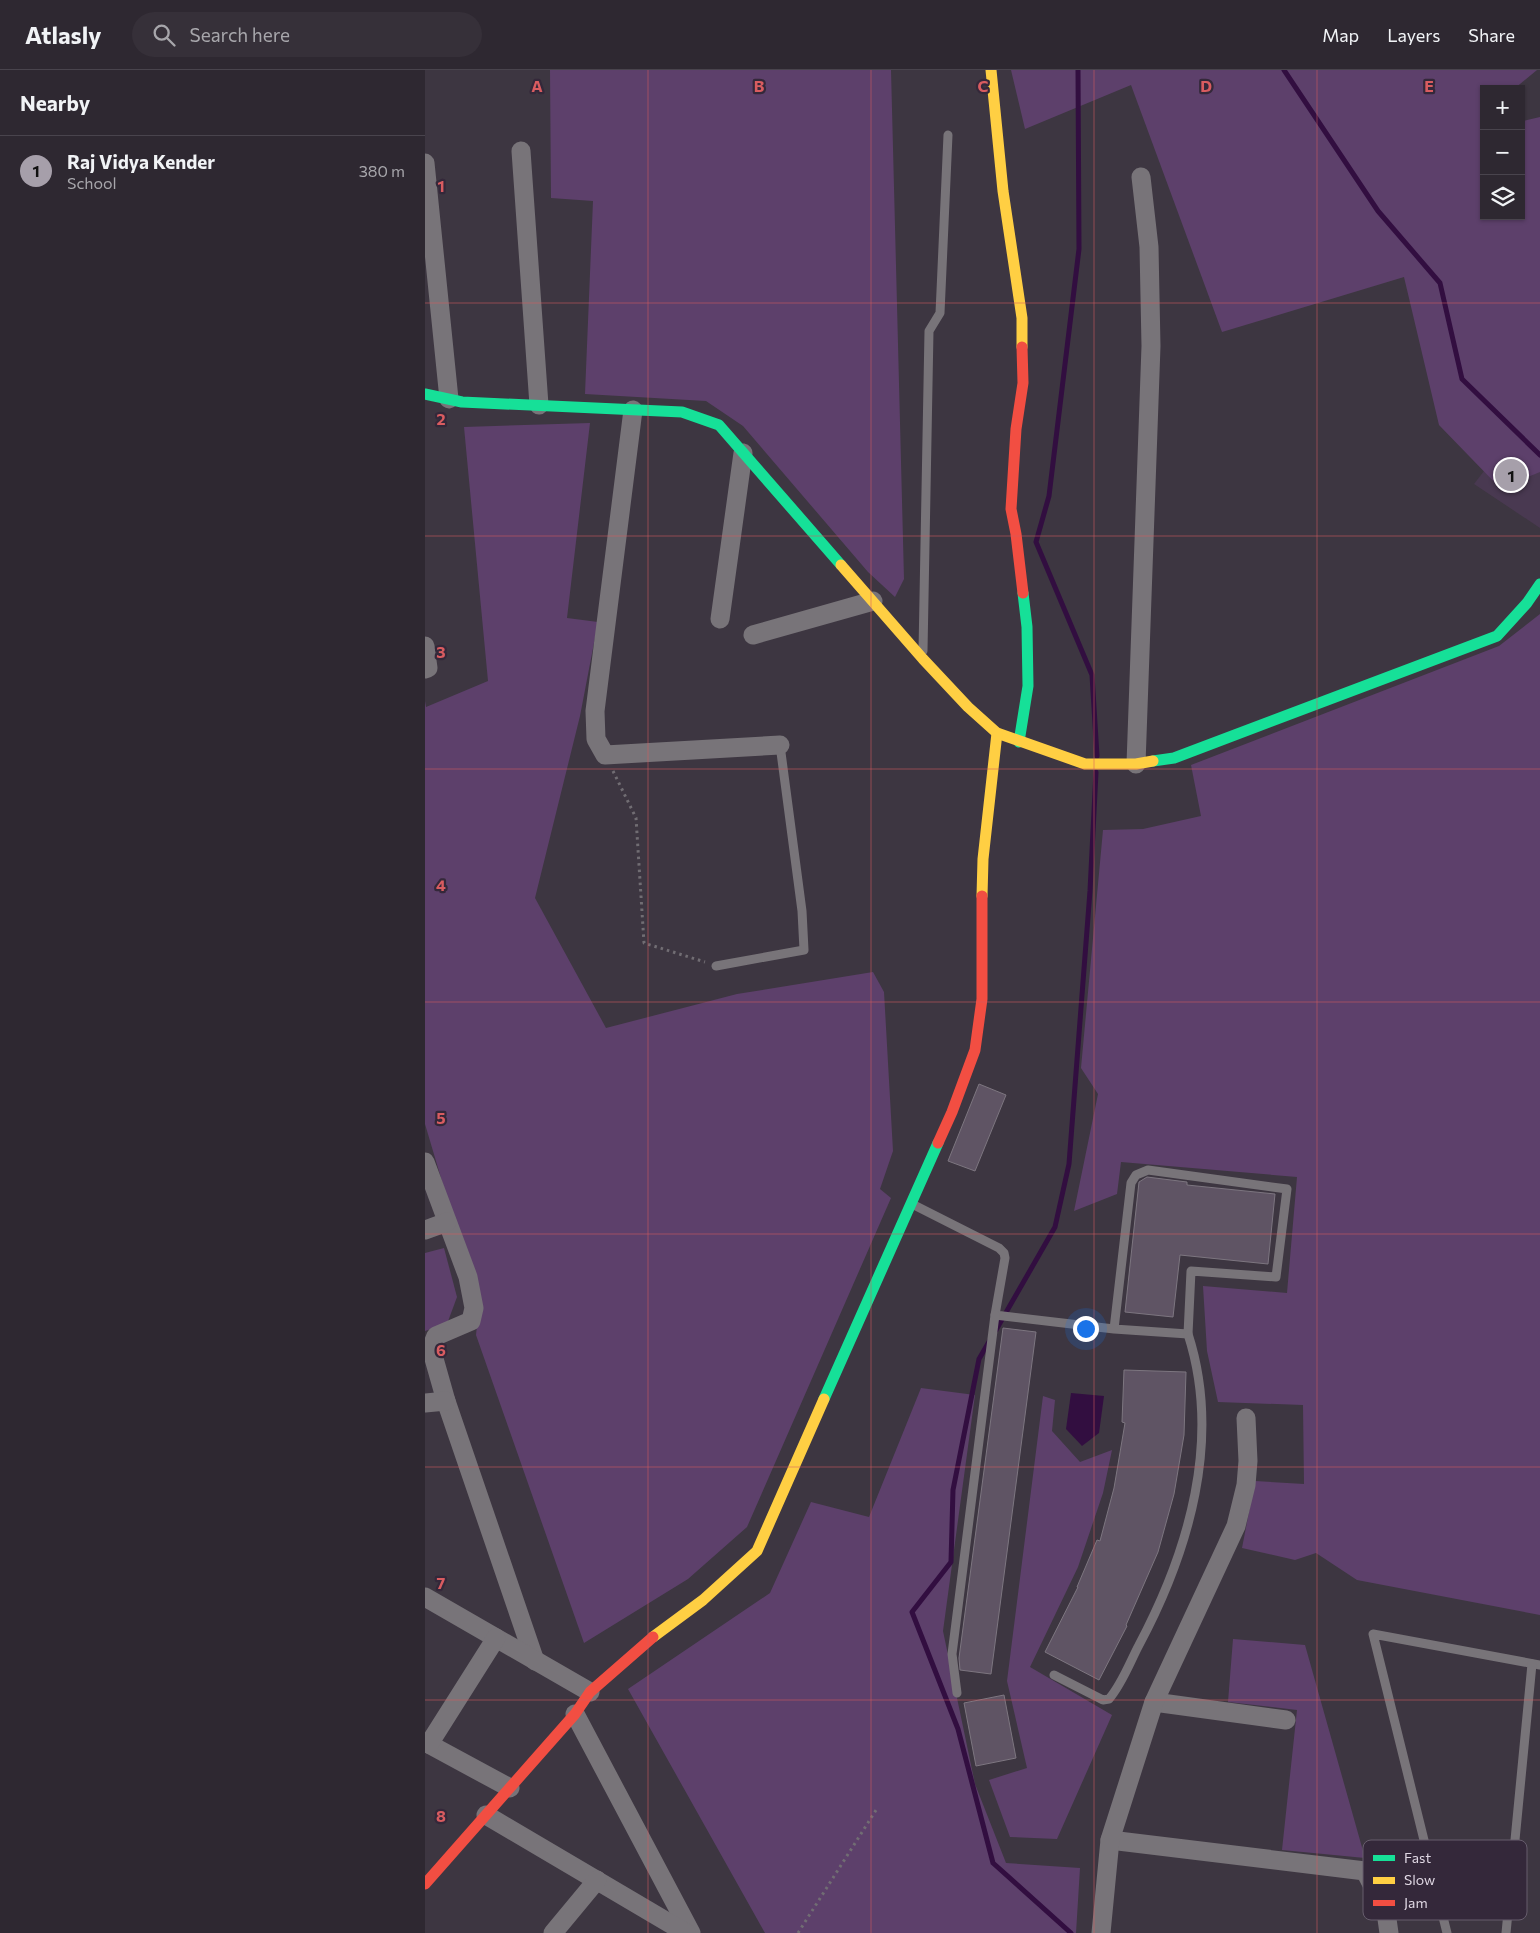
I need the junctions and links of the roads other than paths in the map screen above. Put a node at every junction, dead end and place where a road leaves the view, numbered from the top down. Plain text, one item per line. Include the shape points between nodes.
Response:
1 (991, 70) edge
2 (949, 135) dead end
3 (521, 151) dead end
4 (425, 163) edge
5 (1141, 177) dead end
6 (425, 394) edge
7 (449, 399) junction
8 (539, 405) junction
9 (633, 410) junction
10 (743, 453) junction
11 (1540, 584) edge
12 (873, 601) junction
13 (720, 619) dead end
14 (753, 635) dead end
15 (425, 646) edge
16 (923, 659) junction
17 (425, 669) edge
18 (997, 733) junction
19 (1019, 742) junction
20 (780, 745) joint
21 (1136, 764) junction
22 (716, 966) road end
23 (425, 1162) edge
24 (911, 1204) junction
25 (447, 1222) junction
26 (425, 1230) edge
27 (995, 1315) junction
28 (1115, 1329) junction
29 (1188, 1334) junction
30 (446, 1401) junction
31 (425, 1402) edge
32 (1246, 1418) dead end
33 (425, 1597) edge
34 (496, 1638) junction
35 (535, 1660) junction
36 (1536, 1665) edge
37 (1054, 1675) dead end
38 (590, 1692) junction
39 (957, 1693) dead end
40 (1154, 1702) junction
41 (575, 1714) junction
42 (1286, 1720) dead end
43 (427, 1743) edge
44 (510, 1788) junction
45 (486, 1815) junction
46 (1110, 1840) junction
47 (1424, 1840) edge
48 (1516, 1840) edge
49 (1363, 1871) edge
50 (597, 1880) junction
51 (425, 1884) edge
52 (1387, 1920) edge
53 (1444, 1920) edge
54 (1507, 1920) edge
55 (553, 1933) edge
56 (686, 1933) edge
57 (691, 1933) edge
58 (1101, 1933) edge
59 (1389, 1933) edge
60 (1447, 1933) edge
61 (1506, 1933) edge

1 - 19 street via 1003,191 1022,318 1023,383 1016,429 1011,509 1027,627 1028,686
2 - 16 lane via 940,313 929,331
3 - 8 street
4 - 7 street
5 - 21 street via 1149,247 1151,346
6 - 7 street
7 - 8 street
8 - 9 street
9 - 10 street via 682,412 719,425
9 - 20 street via 595,711 596,739 605,755
10 - 12 street
10 - 13 street
11 - 21 street via 1497,636 1174,758
12 - 14 street
12 - 16 street
15 - 17 street via 429,668
16 - 18 street
18 - 19 street
18 - 24 street via 983,859 982,999 975,1050 952,1112
19 - 21 street via 1085,764
20 - 22 lane via 802,911 804,950
23 - 25 street
24 - 27 lane via 1004,1253
24 - 38 street via 757,1551 703,1600 648,1641
25 - 26 street
25 - 30 street via 468,1277 473,1308 471,1321 437,1336 431,1348
27 - 28 lane
27 - 39 lane via 952,1654
28 - 29 lane
28 - 29 lane via 1131,1183 1136,1175 1148,1170 1287,1189 1276,1276 1191,1271
29 - 37 lane via 1201,1398 1201,1452 1193,1507 1171,1577 1145,1634 1109,1698 1103,1700
30 - 31 street
30 - 35 street
32 - 40 street via 1246,1486 1236,1526
33 - 34 street
34 - 35 street
34 - 43 street
35 - 38 street
36 - 47 lane via 1373,1634
36 - 48 lane
38 - 41 street
40 - 42 street
40 - 46 street
41 - 44 street
41 - 57 street
43 - 44 street
44 - 45 street
45 - 50 street
45 - 51 street
46 - 49 street
46 - 58 street
50 - 55 street
50 - 56 street
52 - 59 street
53 - 60 lane
54 - 61 lane

